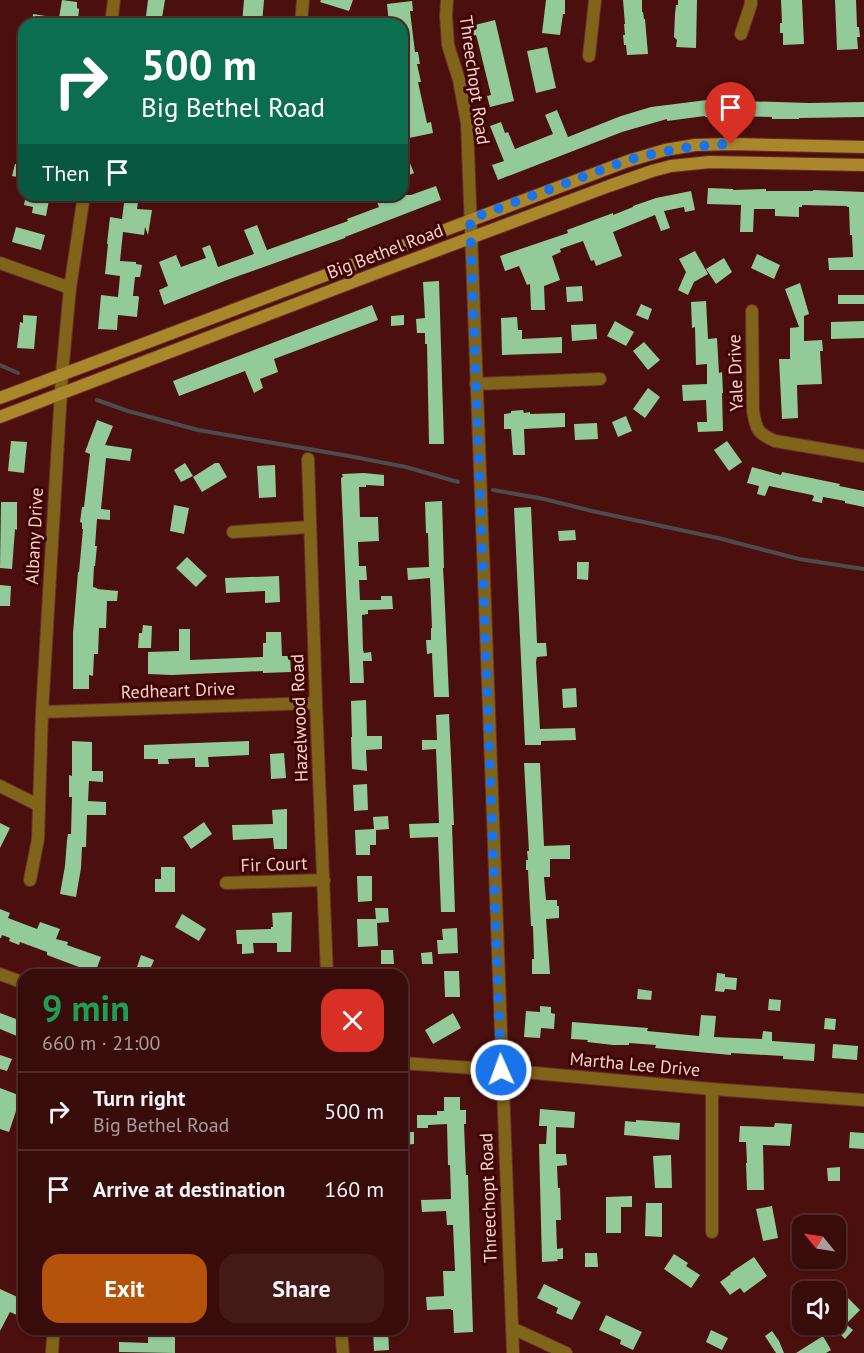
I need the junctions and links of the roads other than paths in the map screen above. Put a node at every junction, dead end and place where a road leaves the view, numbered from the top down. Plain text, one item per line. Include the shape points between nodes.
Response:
1 (114, 0) edge
2 (303, 0) edge
3 (447, 0) edge
4 (596, 0) edge
5 (751, 0) edge
6 (112, 18) edge
7 (302, 18) edge
8 (741, 34) dead end
9 (590, 56) dead end
10 (864, 147) edge
11 (864, 165) edge
12 (83, 201) edge
13 (470, 219) junction
14 (471, 238) junction
15 (0, 262) edge
16 (70, 288) junction
17 (752, 311) dead end
18 (62, 374) junction
19 (600, 379) dead end
20 (476, 384) junction
21 (61, 393) junction
22 (0, 398) edge
23 (0, 417) edge
24 (864, 456) edge
25 (308, 459) dead end
26 (310, 527) junction
27 (233, 532) dead end
28 (316, 703) junction
29 (42, 712) junction
30 (0, 786) edge
31 (38, 805) junction
32 (30, 880) dead end
33 (324, 880) junction
34 (226, 883) dead end
35 (327, 969) edge
36 (0, 974) edge
37 (18, 981) edge
38 (408, 1063) edge
39 (501, 1070) junction
40 (712, 1089) junction
41 (864, 1100) edge
42 (712, 1232) dead end
43 (512, 1328) junction
44 (342, 1335) edge
45 (53, 1338) dead end
46 (52, 1353) edge
47 (343, 1353) edge
48 (513, 1353) edge
49 (566, 1353) edge

1 - 6 street
2 - 7 street
3 - 13 street, Threechopt Road via 448,45 467,123
4 - 9 street
5 - 8 street
10 - 13 main road, Big Bethel Road via 713,144 665,150
11 - 14 main road, Big Bethel Road via 711,162 671,166
12 - 16 street, Albany Drive
13 - 14 street, Threechopt Road
13 - 18 main road, Big Bethel Road
14 - 20 street, Threechopt Road
14 - 21 main road, Big Bethel Road
15 - 16 street
16 - 18 street, Albany Drive
17 - 24 street, Yale Drive via 753,411 762,435 775,441
18 - 21 street, Albany Drive
18 - 22 main road, Big Bethel Road
19 - 20 street
20 - 39 street, Threechopt Road
21 - 23 main road, Big Bethel Road
21 - 29 street, Albany Drive
25 - 26 street, Hazelwood Road
26 - 27 street
26 - 28 street, Hazelwood Road
28 - 29 street, Redheart Drive
28 - 33 street, Hazelwood Road
29 - 31 street, Albany Drive
30 - 31 street
31 - 32 street, Albany Drive via 38,839
33 - 34 street, Fir Court
33 - 35 street, Hazelwood Road
36 - 37 street
38 - 39 street, Martha Lee Drive
39 - 40 street, Martha Lee Drive
39 - 43 street, Threechopt Road
40 - 41 street, Martha Lee Drive
40 - 42 street
43 - 48 street, Threechopt Road
43 - 49 street
44 - 47 street
45 - 46 street

